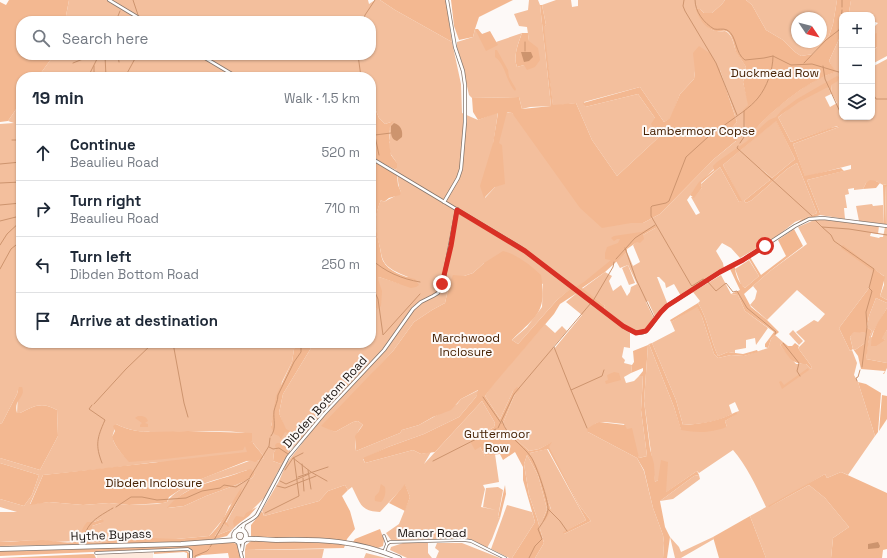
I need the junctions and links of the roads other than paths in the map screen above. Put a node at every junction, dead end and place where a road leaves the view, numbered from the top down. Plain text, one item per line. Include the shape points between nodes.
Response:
1 (109, 0) edge
2 (447, 0) edge
3 (136, 16) edge
4 (208, 60) edge
5 (229, 72) edge
6 (376, 161) edge
7 (444, 202) junction
8 (457, 210) junction
9 (887, 226) edge
10 (244, 524) junction
11 (245, 532) junction
12 (236, 533) junction
13 (384, 536) dead end
14 (256, 539) junction
15 (222, 541) junction
16 (241, 541) junction
17 (387, 544) junction
18 (0, 549) edge
19 (384, 552) junction
20 (96, 553) dead end
21 (191, 558) edge
22 (242, 558) edge
23 (399, 558) edge
24 (505, 558) edge

1 - 3 street
2 - 7 street via 454,46 463,71 466,95 461,169
4 - 5 street
6 - 7 street
7 - 8 street
8 - 9 street via 525,251 623,326 632,332 640,333 648,329 667,306 809,219 824,218
8 - 10 street, Dibden Bottom Road via 447,263 438,292 413,309 384,350 288,457 256,516
10 - 11 street
10 - 12 street, Dibden Bottom Road
11 - 12 main road via 239,530
11 - 14 main road, Hythe Bypass
11 - 16 main road
12 - 15 main road, Hythe Bypass
12 - 16 main road
13 - 17 street
14 - 16 main road, Hythe Bypass
14 - 19 main road, Hythe Bypass via 323,539
15 - 16 main road, Hythe Bypass
15 - 18 main road, Hythe Bypass
16 - 22 street
17 - 19 street, Manor Road
17 - 24 street, Manor Road via 464,540
19 - 23 main road, Hythe Bypass
20 - 21 street via 188,548 191,551

